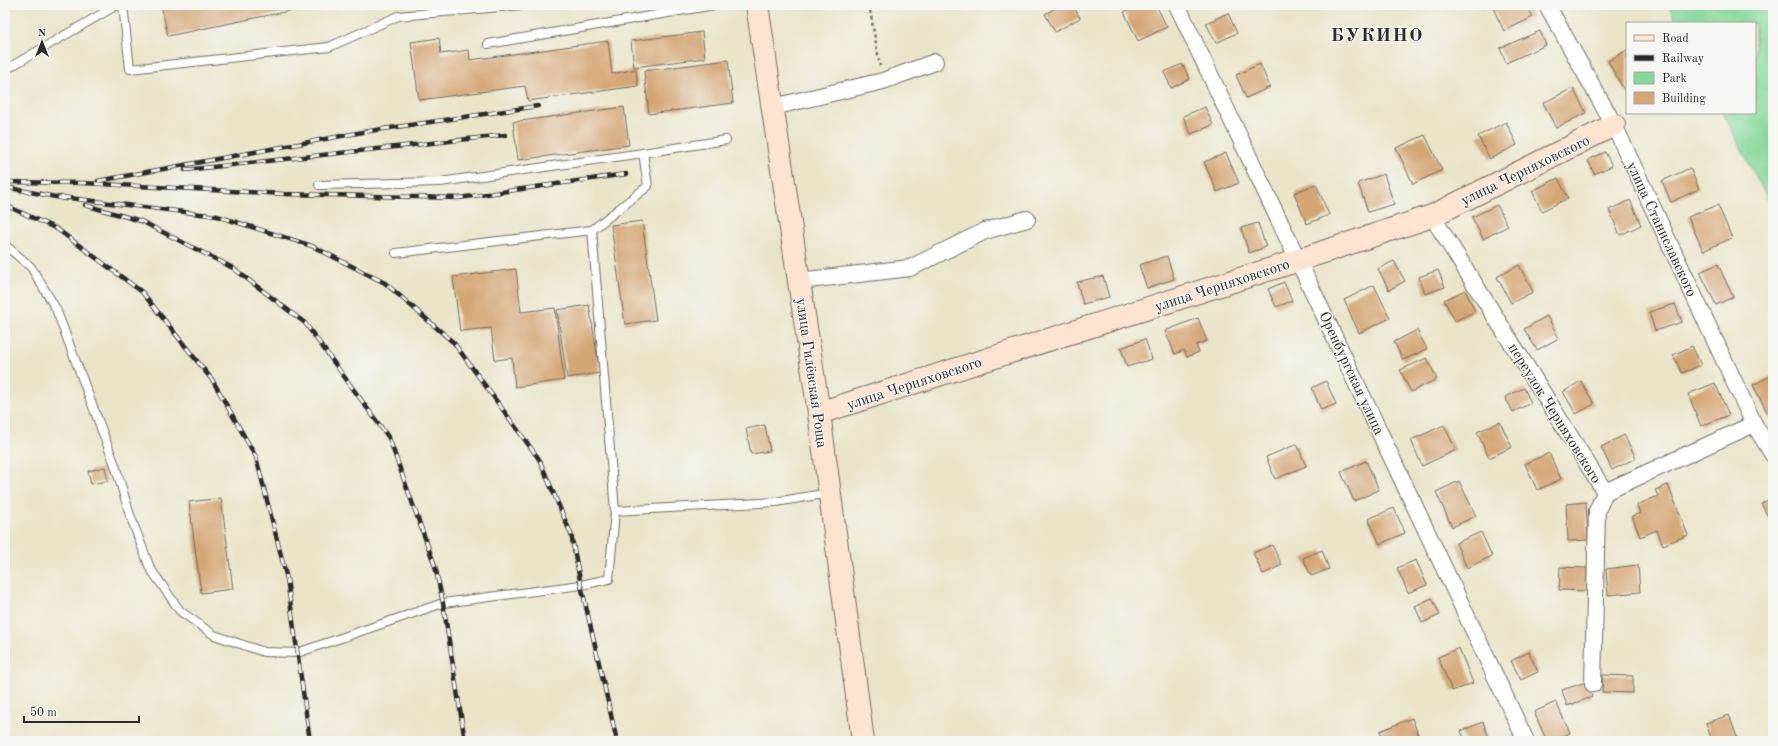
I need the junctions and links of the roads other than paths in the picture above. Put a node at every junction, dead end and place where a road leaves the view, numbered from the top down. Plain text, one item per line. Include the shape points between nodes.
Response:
1 (117, 5) edge
2 (122, 5) edge
3 (522, 5) edge
4 (714, 5) edge
5 (757, 5) edge
6 (1177, 5) edge
7 (1547, 5) edge
8 (488, 44) dead end
9 (935, 62) dead end
10 (5, 70) edge
11 (773, 106) junction
12 (1614, 126) junction
13 (726, 140) dead end
14 (643, 153) junction
15 (319, 185) dead end
16 (1432, 216) junction
17 (1027, 219) dead end
18 (592, 230) junction
19 (5, 245) edge
20 (396, 252) dead end
21 (1299, 260) junction
22 (799, 281) junction
23 (819, 413) junction
24 (1754, 424) junction
25 (1773, 455) edge
26 (1605, 492) junction
27 (829, 493) junction
28 (615, 511) junction
29 (1593, 684) dead end
30 (863, 741) edge
31 (1526, 741) edge

1 - 10 lane
2 - 3 lane via 130,69 329,47 398,16
4 - 8 lane
5 - 11 street, улица Гилёвская Роща
6 - 21 street, Оренбургская улица
7 - 12 street, улица Станиславского
9 - 11 street via 882,81
11 - 22 street, улица Гилёвская Роща
12 - 16 street, улица Черняховского
12 - 24 street, улица Станиславского
13 - 14 lane
14 - 15 lane via 440,182
14 - 18 lane via 648,186
16 - 21 street, улица Черняховского
16 - 26 street, переулок Черняховского
17 - 22 street via 985,231 910,268
18 - 20 lane
18 - 28 lane
19 - 28 lane via 31,267 56,309 115,465 150,568 180,611 214,635 264,652 297,653 443,603 609,579
21 - 23 street, улица Черняховского
21 - 31 street, Оренбургская улица
22 - 23 street, улица Гилёвская Роща
23 - 27 street, улица Гилёвская Роща
24 - 25 street, улица Станиславского
24 - 26 street, переулок Черняховского
26 - 29 street via 1596,511
27 - 28 lane via 776,502
27 - 30 street, улица Гилёвская Роща

